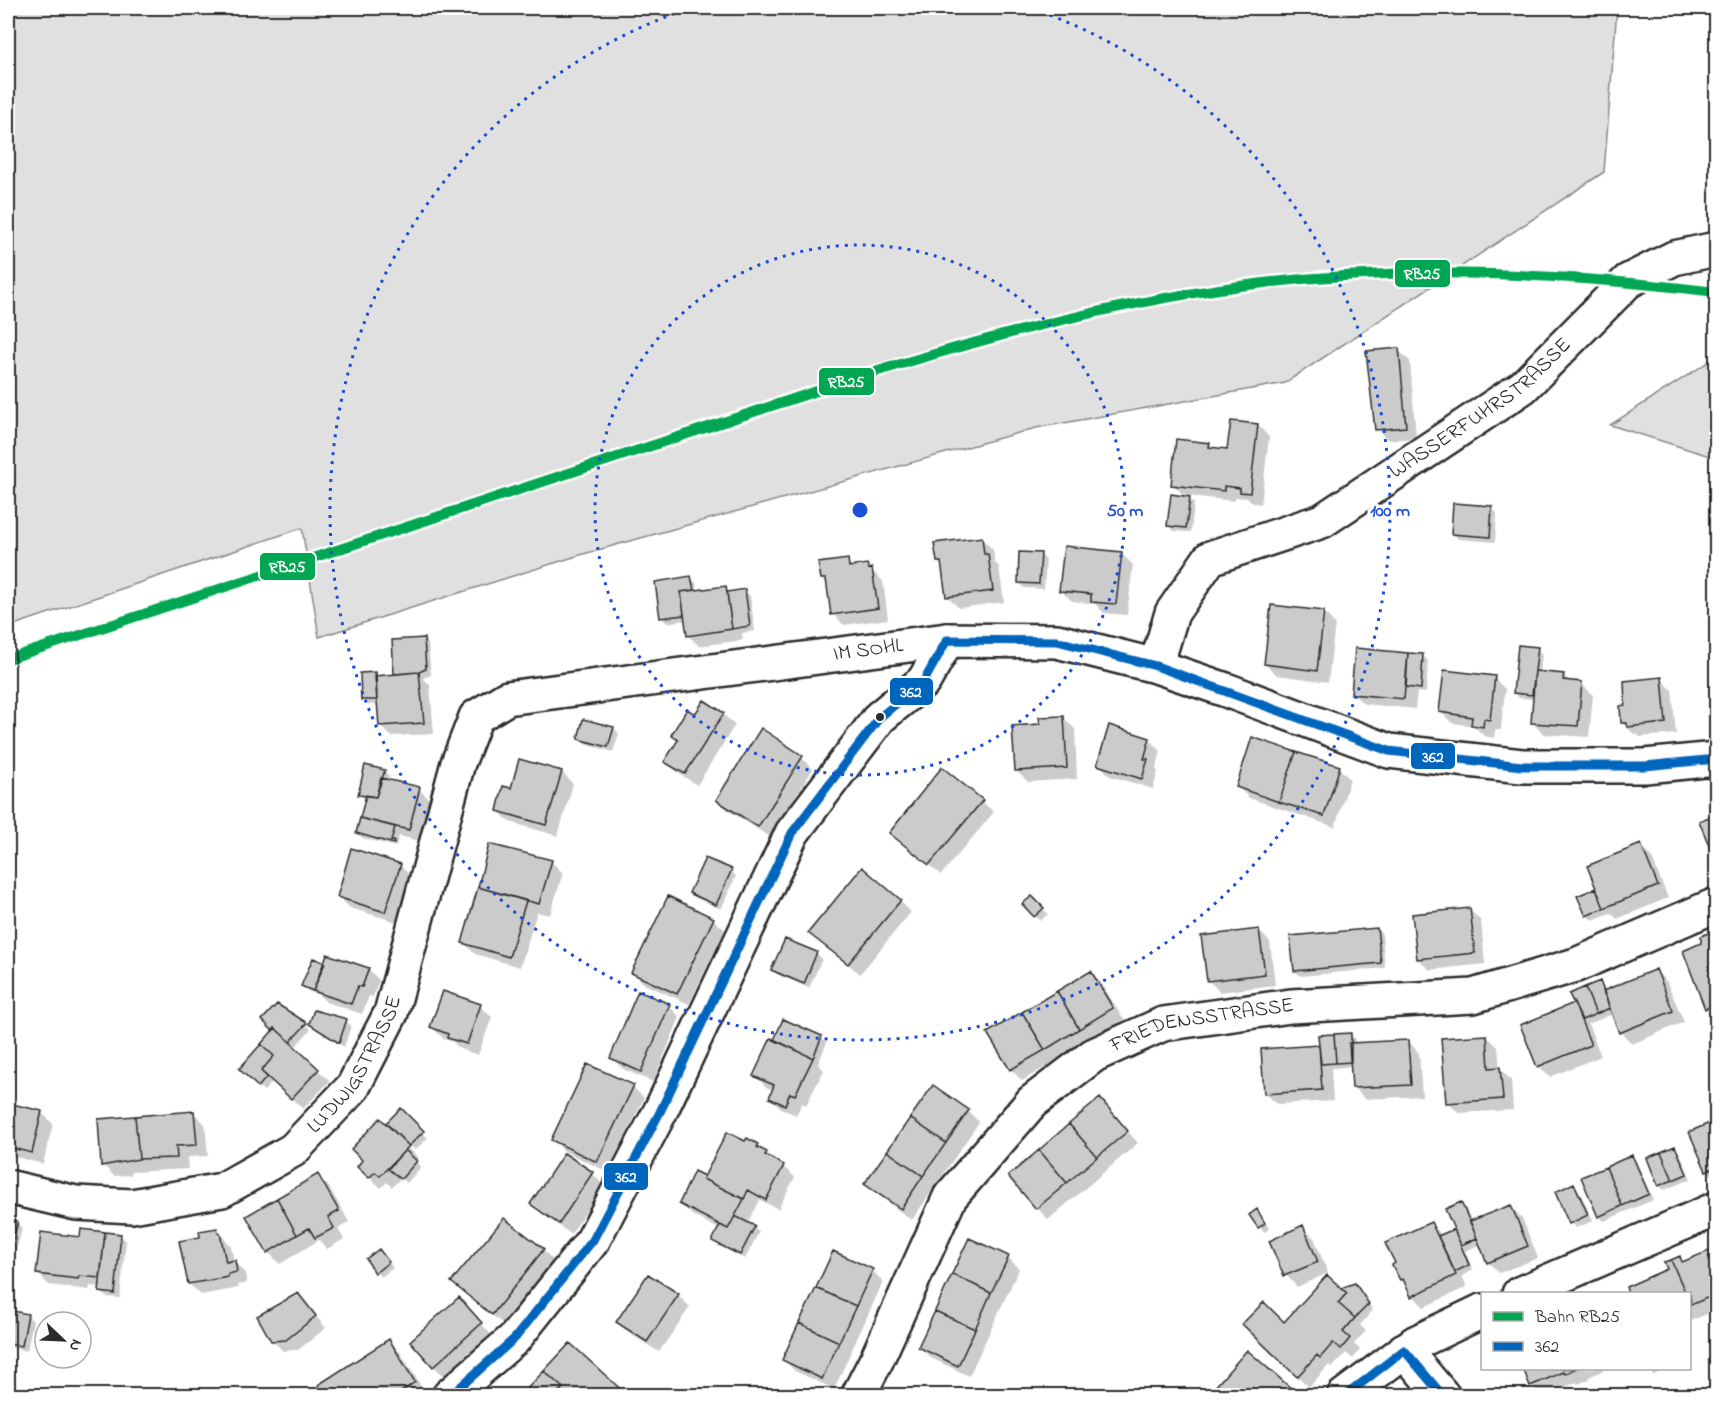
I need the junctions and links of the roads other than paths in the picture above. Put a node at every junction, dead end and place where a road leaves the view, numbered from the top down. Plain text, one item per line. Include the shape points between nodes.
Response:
1 (1716, 249) edge
2 (947, 640) junction
3 (1156, 666) junction
4 (507, 698) joint
5 (1716, 759) edge
6 (1716, 905) edge
7 (8, 1187) edge
8 (1716, 1209) edge
9 (1521, 1292) edge
10 (1481, 1312) edge
11 (1404, 1350) junction
12 (449, 1395) edge
13 (858, 1395) edge
14 (1344, 1395) edge
15 (1443, 1395) edge

1 - 3 street, WASSERFUHRSTRASSE via 1674,258 1628,281 1523,387 1322,521 1210,558 1172,613
2 - 3 street, IM SOHL via 1057,641
2 - 4 street, IM SOHL
2 - 12 street via 924,681 880,717 792,833 660,1112 593,1240 515,1338
3 - 5 street, IM SOHL via 1389,751 1522,766 1645,766
4 - 7 street, LUDWIGSTRASSE via 476,717 458,763 391,1013 352,1087 293,1150 222,1190 132,1206 76,1203
6 - 13 street, FRIEDENSSTRASSE via 1576,965 1473,996 1291,1006 1163,1024 1094,1055 1032,1102 950,1197
8 - 9 street
10 - 11 street
11 - 14 street
11 - 15 street

